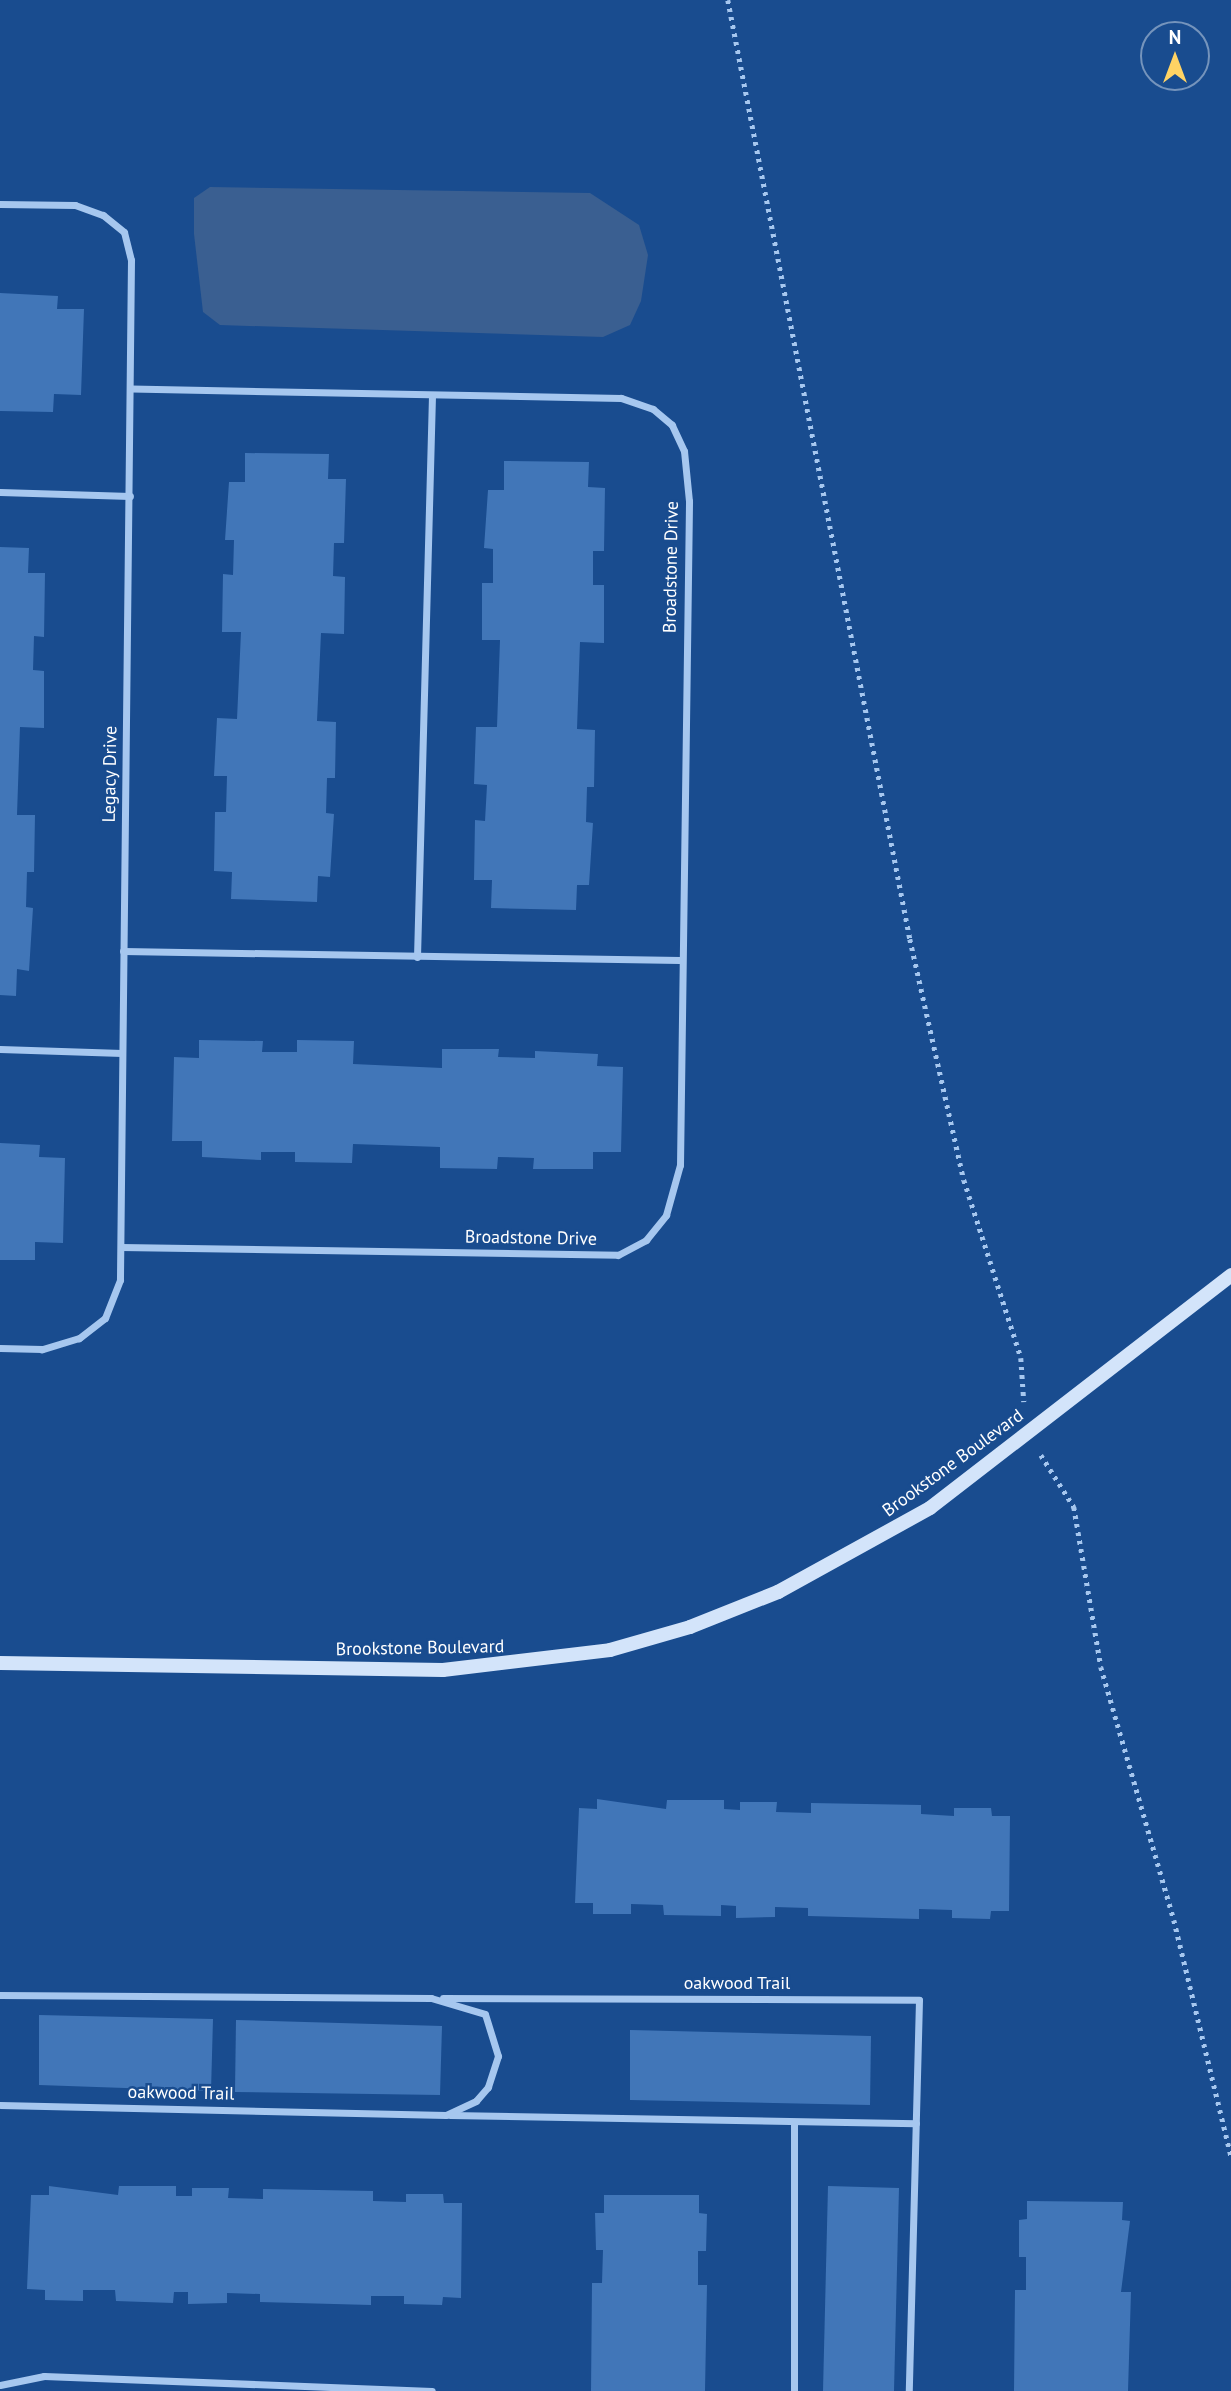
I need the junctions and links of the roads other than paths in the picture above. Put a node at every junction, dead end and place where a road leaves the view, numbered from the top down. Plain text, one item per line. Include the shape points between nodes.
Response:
1 (0, 204) edge
2 (131, 388) junction
3 (432, 395) junction
4 (0, 492) edge
5 (130, 496) junction
6 (123, 951) junction
7 (417, 957) junction
8 (680, 960) junction
9 (0, 1049) edge
10 (122, 1053) junction
11 (121, 1247) junction
12 (1231, 1275) edge
13 (0, 1348) edge
14 (0, 1663) edge
15 (0, 1995) edge
16 (431, 1998) junction
17 (0, 2105) edge
18 (446, 2115) junction
19 (794, 2122) junction
20 (916, 2123) junction
21 (0, 2385) edge
22 (432, 2391) edge
23 (794, 2391) edge
24 (909, 2391) edge

1 - 2 street, Legacy Drive via 75,205 103,215 124,232 131,260
2 - 3 street, Broadstone Drive
2 - 5 street, Legacy Drive
3 - 7 street
3 - 8 street, Broadstone Drive via 621,398 653,409 672,425 684,451 689,501
4 - 5 street
5 - 6 street, Legacy Drive
6 - 7 street
6 - 10 street, Legacy Drive
7 - 8 street
8 - 11 street, Broadstone Drive via 677,1188 666,1214 646,1240 618,1255
9 - 10 street
10 - 11 street, Legacy Drive
11 - 13 street, Legacy Drive via 120,1280 105,1318 79,1338 42,1349
12 - 14 street, Brookstone Boulevard via 930,1508 856,1554 715,1617 610,1650 443,1671
15 - 16 street, oakwood Trail
16 - 18 street, oakwood Trail via 485,2014 498,2056 488,2087 476,2101
16 - 20 street, oakwood Trail via 919,2000
17 - 18 street, oakwood Trail
18 - 19 street, oakwood Trail
19 - 20 street, oakwood Trail
19 - 23 street
20 - 24 street, oakwood Trail
21 - 22 street via 44,2376

